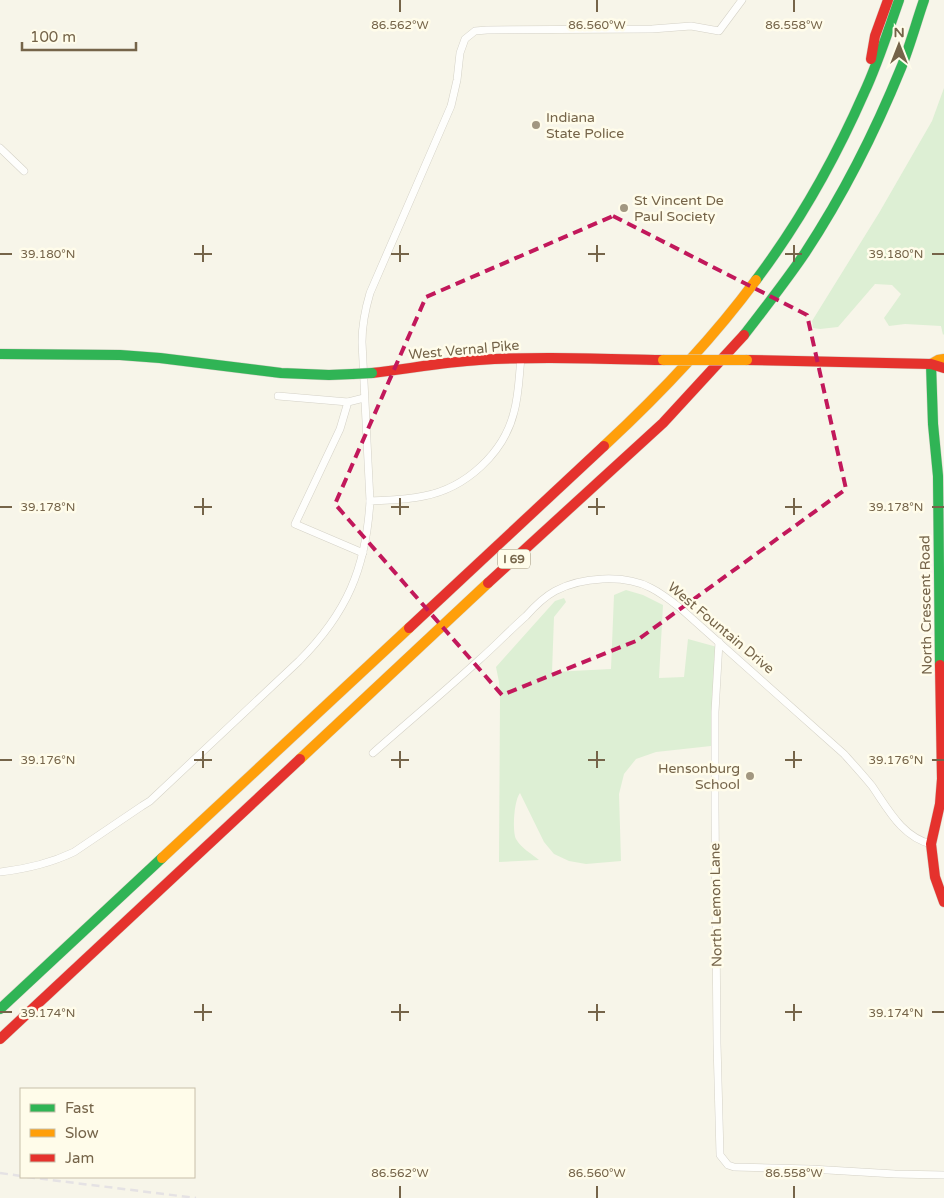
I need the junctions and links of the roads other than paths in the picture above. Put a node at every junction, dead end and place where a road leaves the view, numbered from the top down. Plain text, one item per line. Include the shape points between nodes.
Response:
1 (742, 0) edge
2 (888, 0) edge
3 (899, 0) edge
4 (924, 0) edge
5 (867, 84) junction
6 (0, 148) edge
7 (24, 171) dead end
8 (0, 354) edge
9 (521, 358) junction
10 (944, 358) edge
11 (931, 364) junction
12 (944, 368) edge
13 (278, 396) dead end
14 (364, 398) junction
15 (348, 402) junction
16 (370, 500) junction
17 (941, 522) edge
18 (363, 553) junction
19 (718, 642) junction
20 (373, 753) dead end
21 (931, 844) junction
22 (0, 872) edge
23 (944, 902) edge
24 (0, 1009) edge
25 (0, 1039) edge
26 (944, 1175) edge

1 - 14 street via 719,31 691,26 487,30 476,31 465,39 451,106 365,310 362,342
2 - 5 main road via 875,36
3 - 5 main road, I 69
4 - 25 main road, I 69 via 901,66 853,170 800,259 738,342 663,423
5 - 24 main road, I 69 via 832,159 790,230 742,298 694,356 620,431
6 - 7 street
8 - 9 main road, West Vernal Pike, bridge via 141,356 309,375 372,373
9 - 11 main road, West Vernal Pike, bridge
9 - 16 street via 516,403 509,428 479,468 440,492 412,498
10 - 11 main road
11 - 12 main road
11 - 17 main road, North Crescent Road
13 - 15 street
14 - 15 street
14 - 16 street
15 - 18 street via 340,429 295,524
16 - 18 street
17 - 21 main road, North Crescent Road via 942,787
18 - 22 street via 349,594 315,645 150,801 62,858
19 - 20 street, West Fountain Drive via 650,587 610,579 575,584 545,598
19 - 21 street, West Fountain Drive via 844,754 899,824 917,839
19 - 26 street, North Lemon Lane via 715,731 720,1154 728,1165 734,1167
21 - 23 main road via 935,877

